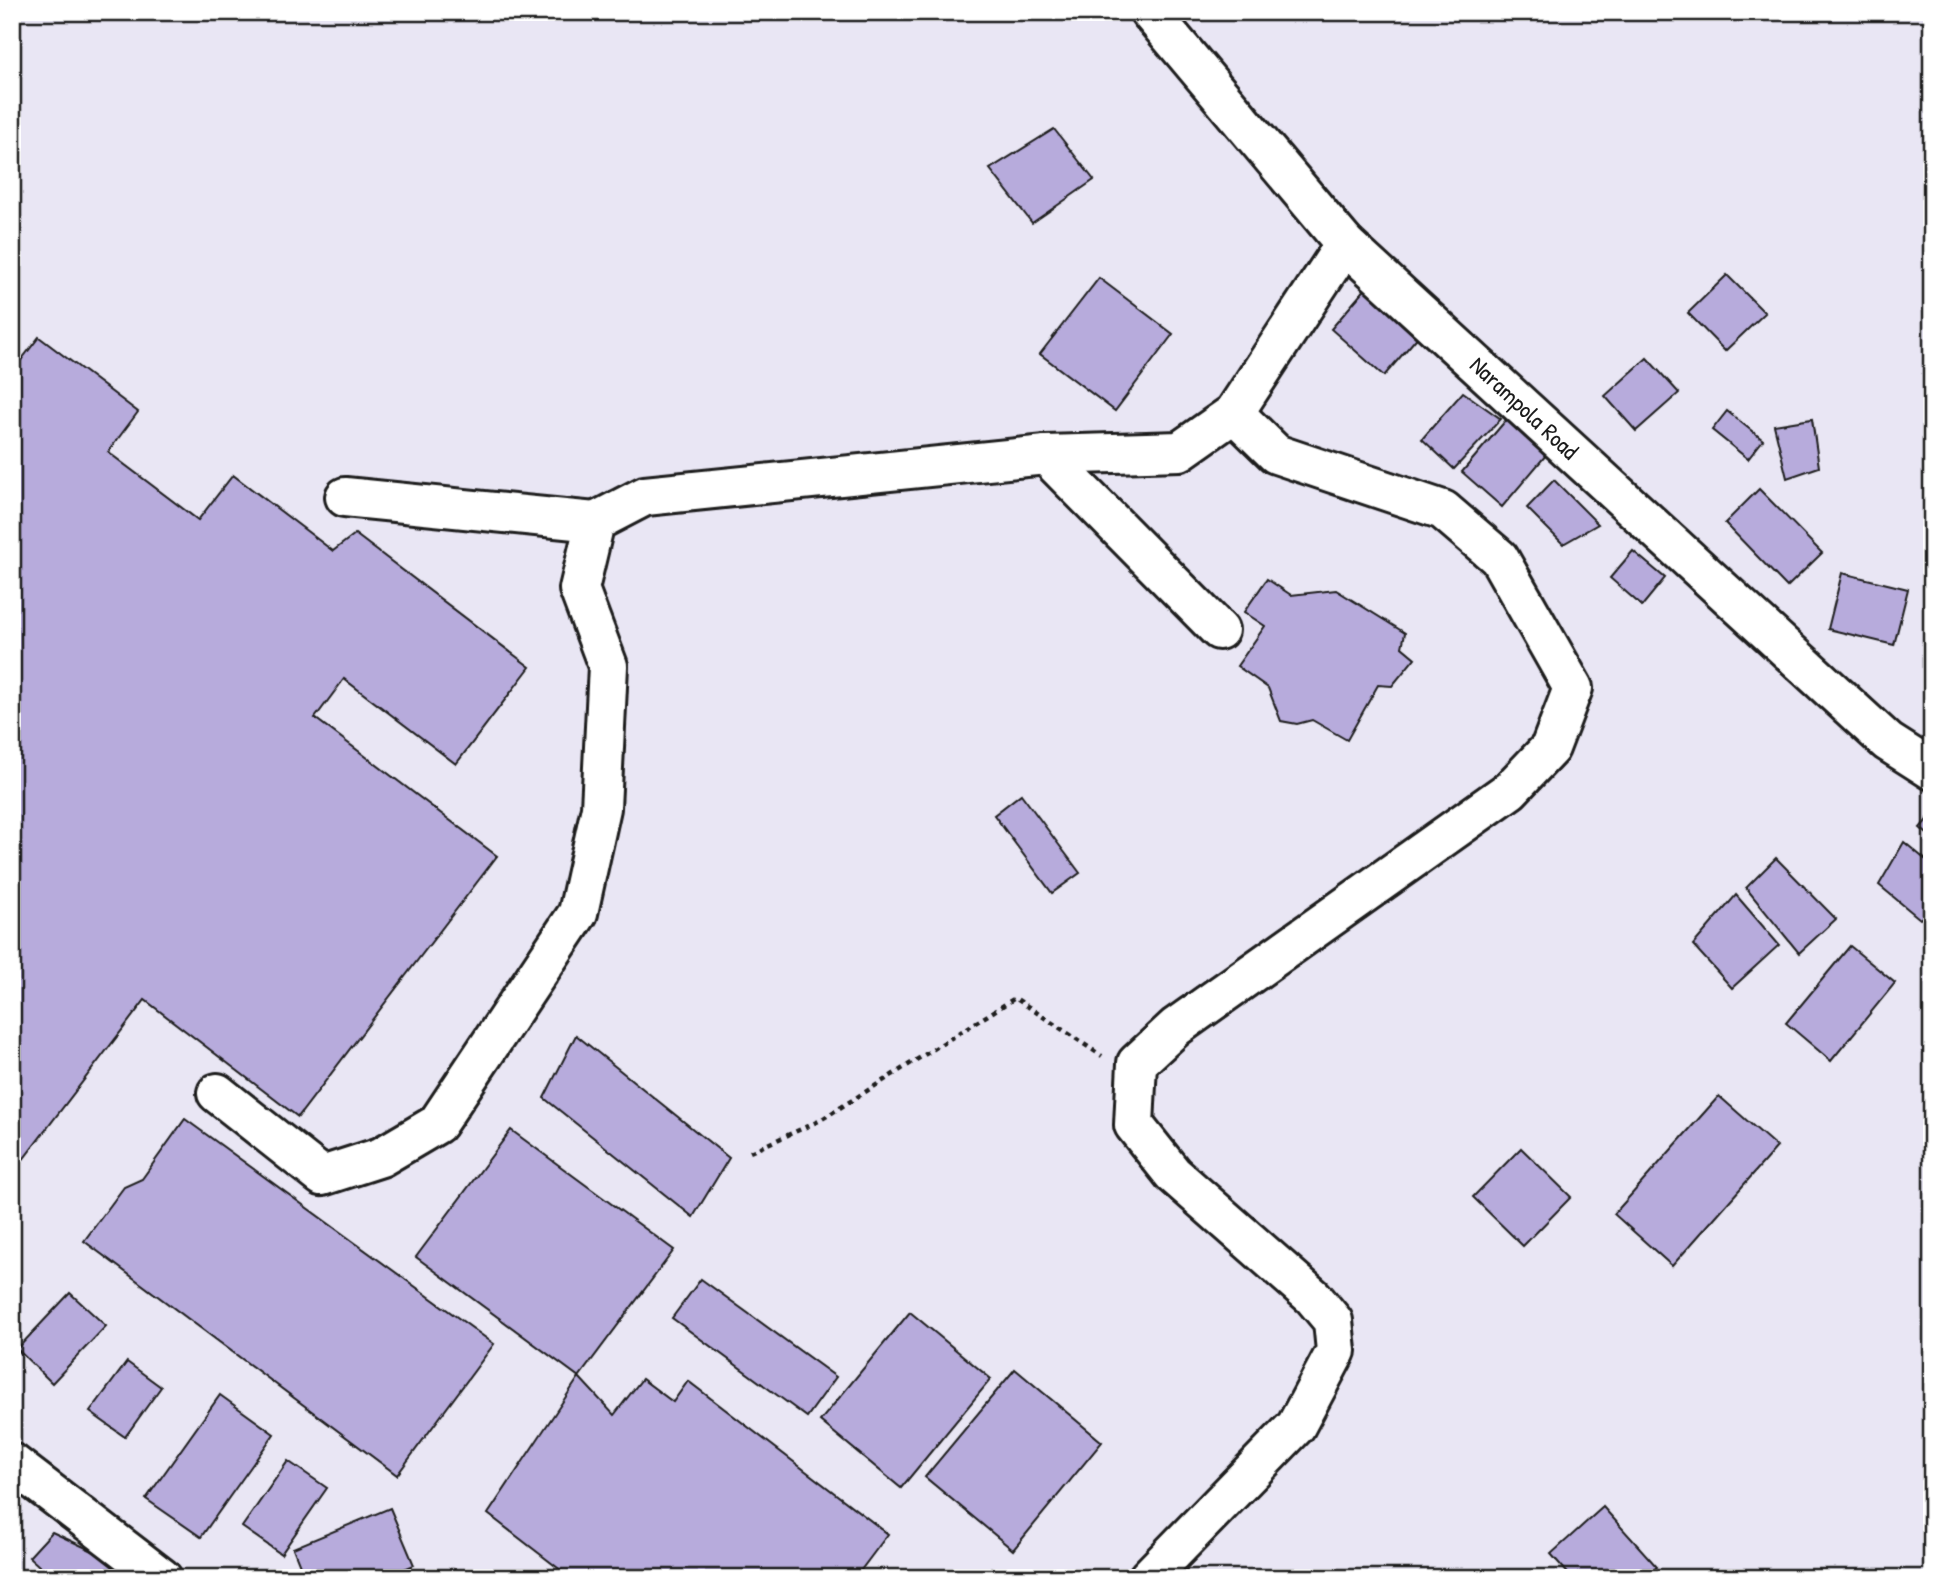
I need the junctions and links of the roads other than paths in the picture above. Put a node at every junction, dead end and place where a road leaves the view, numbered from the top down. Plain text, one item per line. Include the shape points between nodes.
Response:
1 (1150, 12) edge
2 (1345, 244) junction
3 (1234, 413) junction
4 (1046, 456) junction
5 (345, 497) dead end
6 (594, 522) junction
7 (1219, 630) dead end
8 (1932, 770) edge
9 (217, 1093) dead end
10 (12, 1463) edge
11 (162, 1578) edge
12 (1148, 1578) edge

1 - 2 street, Narampola Road
2 - 3 street
2 - 8 street, Narampola Road via 1888,742
3 - 4 street via 1180,451
3 - 12 street via 1276,453 1443,510 1499,558 1573,688 1550,748 1510,790 1176,1027 1137,1063 1134,1125 1173,1174 1313,1297 1333,1321 1336,1351 1296,1426
4 - 6 street via 645,496
4 - 7 street
5 - 6 street
6 - 9 street via 579,589 608,666 601,808 578,913 437,1124 381,1157 322,1176
10 - 11 street

